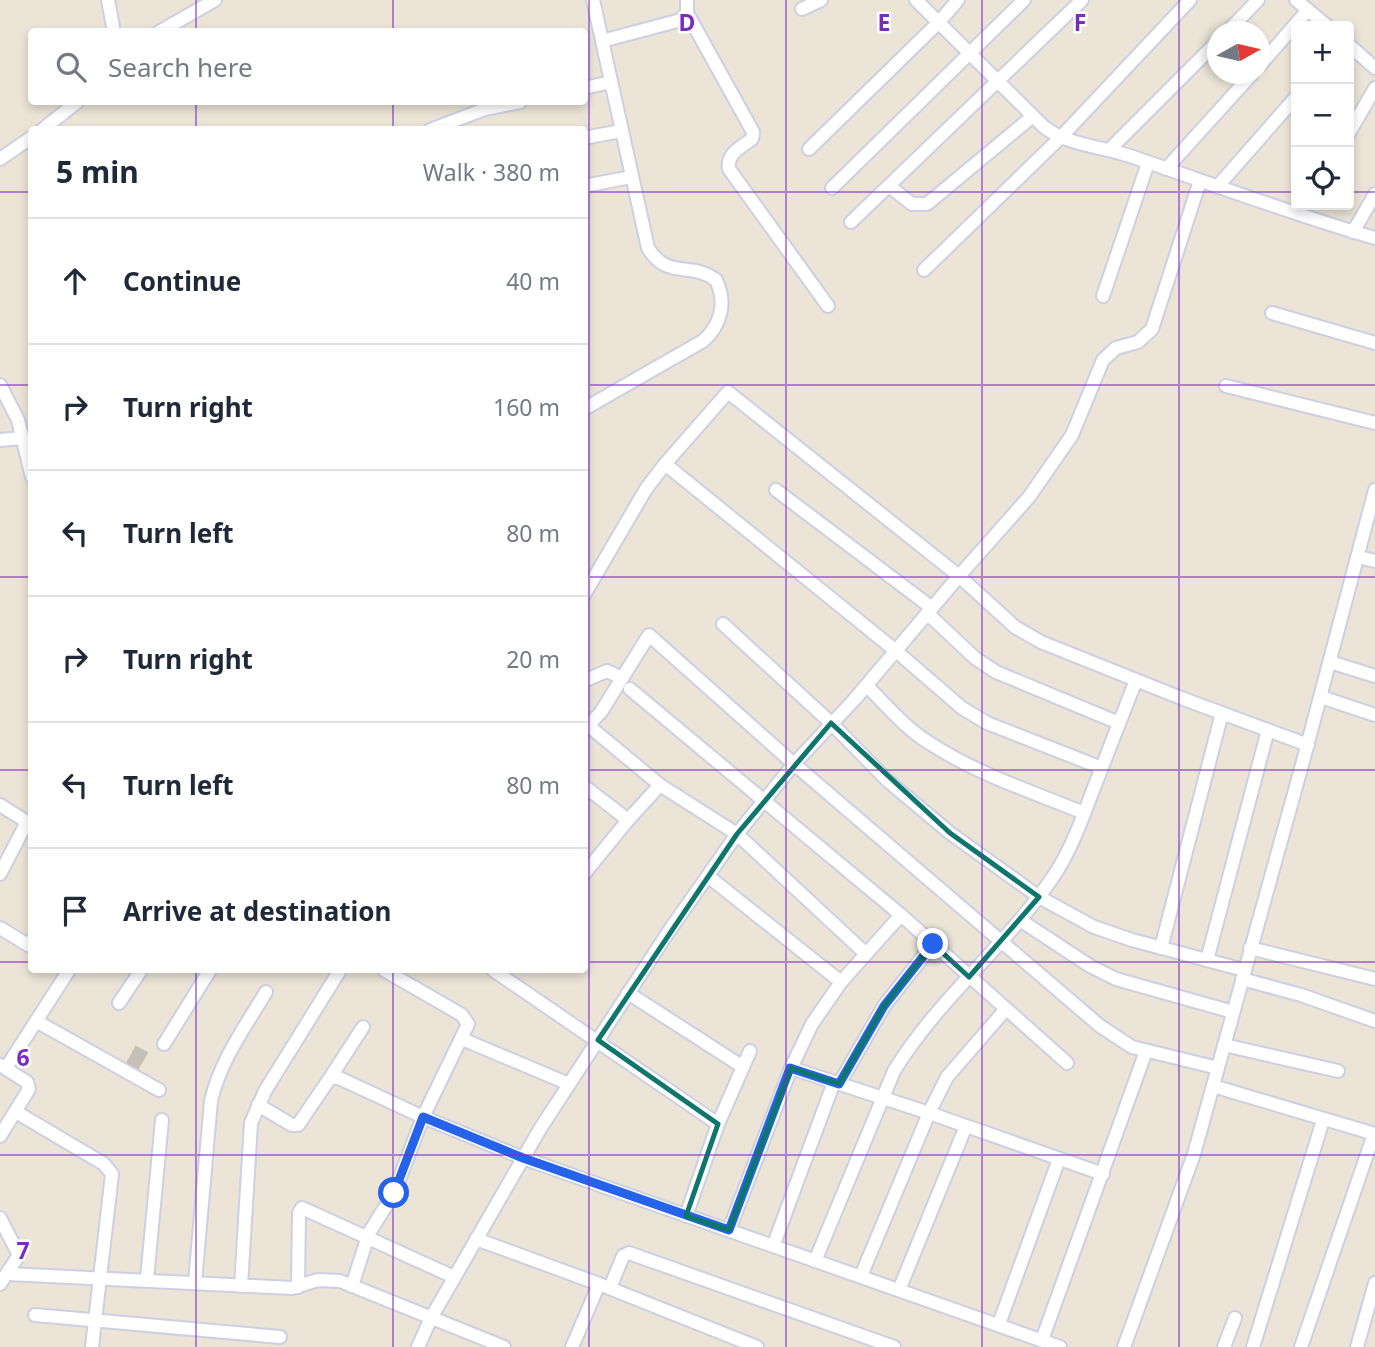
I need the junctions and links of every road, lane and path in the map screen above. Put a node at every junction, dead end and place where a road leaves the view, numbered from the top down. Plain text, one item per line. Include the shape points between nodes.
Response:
1 (108, 0) edge
2 (215, 0) edge
3 (593, 0) edge
4 (821, 0) edge
5 (916, 0) edge
6 (958, 0) edge
7 (1024, 0) edge
8 (1082, 0) edge
9 (1190, 0) edge
10 (1258, 0) edge
11 (1296, 0) edge
12 (687, 7) edge
13 (802, 9) dead end
14 (1308, 10) junction
15 (1238, 21) edge
16 (1321, 21) edge
17 (939, 22) junction
18 (113, 28) edge
19 (166, 28) edge
20 (602, 41) junction
21 (1354, 50) edge
22 (1207, 51) edge
23 (970, 53) junction
24 (1270, 53) edge
25 (1375, 68) edge
26 (611, 82) junction
27 (998, 82) junction
28 (1243, 84) edge
29 (588, 87) edge
30 (1375, 88) edge
31 (1291, 103) edge
32 (73, 105) edge
33 (505, 105) edge
34 (1033, 116) junction
35 (1354, 124) edge
36 (47, 126) edge
37 (440, 126) edge
38 (621, 131) junction
39 (588, 137) edge
40 (1061, 137) junction
41 (28, 140) edge
42 (809, 149) dead end
43 (1109, 150) junction
44 (0, 159) edge
45 (1148, 163) junction
46 (1167, 169) junction
47 (631, 177) junction
48 (1200, 181) junction
49 (588, 185) edge
50 (889, 186) junction
51 (1217, 187) junction
52 (832, 188) dead end
53 (1375, 194) edge
54 (1291, 207) edge
55 (1304, 210) edge
56 (851, 222) dead end
57 (1353, 232) junction
58 (1375, 238) edge
59 (924, 270) dead end
60 (1103, 296) dead end
61 (828, 306) dead end
62 (1272, 313) dead end
63 (1375, 342) edge
64 (0, 385) edge
65 (1226, 386) dead end
66 (588, 407) edge
67 (1375, 423) edge
68 (22, 438) junction
69 (0, 440) edge
70 (28, 461) edge
71 (665, 464) junction
72 (776, 490) dead end
73 (1375, 490) edge
74 (1358, 557) junction
75 (1375, 561) edge
76 (959, 576) junction
77 (588, 587) edge
78 (930, 610) junction
79 (723, 624) dead end
80 (896, 651) junction
81 (1330, 662) junction
82 (1375, 676) edge
83 (622, 678) junction
84 (588, 679) edge
85 (1136, 680) junction
86 (867, 686) junction
87 (630, 689) dead end
88 (1321, 696) junction
89 (1222, 713) junction
90 (1375, 715) edge
91 (588, 723) edge
92 (831, 723) junction
93 (1119, 723) junction
94 (588, 727) edge
95 (1268, 730) junction
96 (1308, 745) junction
97 (794, 764) junction
98 (1102, 768) junction
99 (660, 785) junction
100 (588, 792) edge
101 (764, 802) junction
102 (0, 805) edge
103 (1084, 813) junction
104 (628, 820) junction
105 (28, 823) edge
106 (28, 826) edge
107 (737, 834) junction
108 (588, 869) edge
109 (0, 874) edge
110 (709, 877) junction
111 (1039, 897) junction
112 (901, 915) junction
113 (1020, 920) junction
114 (0, 928) edge
115 (1001, 942) junction
116 (933, 944) junction
117 (28, 945) edge
118 (1161, 948) junction
119 (1250, 948) junction
120 (865, 953) junction
121 (1207, 960) junction
122 (67, 973) edge
123 (139, 973) edge
124 (208, 973) edge
125 (339, 973) edge
126 (389, 973) edge
127 (1243, 974) junction
128 (513, 975) edge
129 (969, 977) junction
130 (1375, 979) edge
131 (841, 982) junction
132 (266, 992) dead end
133 (628, 993) junction
134 (119, 1003) dead end
135 (1006, 1009) junction
136 (1233, 1012) junction
137 (36, 1021) junction
138 (1375, 1021) edge
139 (363, 1027) dead end
140 (462, 1039) junction
141 (598, 1040) junction
142 (164, 1044) dead end
143 (1224, 1045) junction
144 (750, 1051) dead end
145 (1146, 1051) junction
146 (1067, 1063) dead end
147 (3, 1066) edge
148 (743, 1067) junction
149 (790, 1068) junction
150 (1218, 1068) junction
151 (1338, 1072) dead end
152 (330, 1078) junction
153 (837, 1083) junction
154 (569, 1084) junction
155 (1213, 1086) junction
156 (159, 1090) dead end
157 (882, 1097) junction
158 (258, 1105) junction
159 (16, 1111) junction
160 (929, 1112) junction
161 (423, 1117) junction
162 (162, 1120) dead end
163 (1323, 1120) junction
164 (718, 1124) junction
165 (967, 1126) junction
166 (1374, 1134) edge
167 (0, 1136) edge
168 (523, 1158) junction
169 (1059, 1159) junction
170 (1103, 1174) junction
171 (686, 1216) junction
172 (0, 1218) edge
173 (729, 1230) junction
174 (368, 1237) junction
175 (476, 1239) junction
176 (774, 1244) junction
177 (815, 1261) junction
178 (861, 1276) junction
179 (101, 1277) junction
180 (454, 1277) junction
181 (4, 1279) edge
182 (147, 1279) junction
183 (195, 1282) junction
184 (1375, 1283) edge
185 (241, 1286) junction
186 (352, 1286) junction
187 (605, 1286) junction
188 (298, 1287) junction
189 (899, 1290) junction
190 (35, 1315) dead end
191 (431, 1318) junction
192 (1235, 1318) dead end
193 (93, 1321) junction
194 (999, 1324) junction
195 (280, 1337) dead end
196 (1042, 1340) junction
197 (92, 1347) edge
198 (418, 1347) edge
199 (504, 1347) edge
200 (572, 1347) edge
201 (757, 1347) edge
202 (894, 1347) edge
203 (1060, 1347) edge
204 (1124, 1347) edge
205 (1224, 1347) edge
206 (1253, 1347) edge
207 (1301, 1347) edge
208 (1357, 1347) edge

1 - 18 street
2 - 19 street
3 - 20 street
4 - 13 street
5 - 17 street
6 - 17 street
7 - 23 street
8 - 27 street
9 - 40 street
10 - 15 street
11 - 14 street
12 - 20 street via 681,20
12 - 61 street via 753,132 752,139 730,155 729,169
14 - 16 street
14 - 24 street
17 - 23 street
17 - 42 street
20 - 26 street
21 - 25 street
22 - 43 street
23 - 27 street
23 - 52 street
26 - 29 street
26 - 38 street
27 - 34 street
27 - 50 street
28 - 46 street
30 - 35 street
31 - 51 street
32 - 36 street
33 - 37 street
34 - 40 street
34 - 50 street via 927,204 912,204
38 - 39 street
38 - 47 street
40 - 43 street
40 - 59 street
41 - 44 street
43 - 45 street
45 - 46 street
45 - 60 street
46 - 48 street
47 - 49 street
47 - 66 street via 654,259 663,265 708,273 720,287 722,308 714,331 703,341
48 - 51 street
48 - 76 street via 1152,330 1103,360 1072,435 1029,497
50 - 56 street
51 - 54 street
53 - 57 street
55 - 57 street
57 - 58 street
62 - 63 street
64 - 68 street
65 - 67 street
68 - 69 street
68 - 70 street
71 - 76 street via 728,392
71 - 77 street
71 - 80 street
72 - 78 street
73 - 74 street
74 - 75 street
74 - 81 street
76 - 78 street
76 - 85 street via 1015,627
78 - 80 street
78 - 93 street via 975,658 996,672
79 - 92 street
80 - 86 street
80 - 98 street via 954,702 987,723
81 - 82 street
81 - 88 street
83 - 84 street via 607,671
83 - 91 street via 601,712
83 - 97 street via 649,635
85 - 89 street
85 - 93 street
86 - 92 street
86 - 103 street via 929,743 960,761
87 - 101 street
88 - 90 street
88 - 96 street
89 - 95 street
89 - 118 street
92 - 97 street
92 - 111 street via 888,781 950,833
93 - 98 street
94 - 99 street
95 - 96 street
95 - 121 street
96 - 119 street
97 - 101 street
97 - 115 street
98 - 103 street
99 - 104 street
99 - 107 street
100 - 104 street
101 - 107 street
101 - 112 street
102 - 105 street
103 - 111 street
104 - 108 street
106 - 109 street
107 - 110 street
107 - 120 street
110 - 131 street
110 - 133 street
111 - 113 street
111 - 118 street via 1094,927
112 - 116 street
112 - 120 street
113 - 115 street
113 - 136 street via 1116,979
114 - 117 street
115 - 129 street
115 - 145 street via 1114,1037
116 - 129 street
116 - 153 street via 884,1006
118 - 121 street
119 - 127 street
119 - 130 street
120 - 131 street
121 - 127 street
122 - 137 street
123 - 134 street
124 - 142 street
125 - 158 street
126 - 140 street via 467,1019
127 - 136 street
127 - 138 street
128 - 141 street
129 - 135 street
129 - 157 street via 906,1050
131 - 149 street via 812,1024
132 - 183 street via 215,1082
133 - 141 street
133 - 148 street
135 - 146 street
135 - 160 street via 947,1077
136 - 143 street
137 - 147 street
137 - 156 street
139 - 152 street
140 - 154 street
140 - 161 street
141 - 154 street
141 - 164 street
143 - 150 street
143 - 151 street
144 - 148 street
145 - 150 street
145 - 170 street
147 - 159 street via 29,1085
148 - 164 street
149 - 153 street
149 - 173 street
150 - 155 street
152 - 158 street via 298,1125
152 - 161 street
153 - 157 street
153 - 176 street
154 - 168 street
155 - 163 street
155 - 204 street via 1171,1222
157 - 160 street
157 - 177 street
158 - 185 street via 248,1140
159 - 167 street
159 - 179 street via 113,1174
160 - 165 street
160 - 178 street
161 - 168 street
161 - 174 street via 394,1193
162 - 182 street
163 - 166 street
163 - 206 street
164 - 171 street
165 - 169 street
165 - 189 street
166 - 207 street
168 - 171 street
168 - 175 street
169 - 170 street
169 - 194 street
170 - 196 street
171 - 173 street
172 - 181 street via 19,1255
173 - 176 street
174 - 180 street
174 - 186 street
174 - 188 street via 305,1208 300,1210
175 - 180 street
175 - 187 street
176 - 177 street
177 - 178 street
178 - 189 street
179 - 181 street
179 - 182 street
179 - 193 street
180 - 191 street
182 - 183 street
183 - 185 street
184 - 208 street
185 - 188 street
186 - 188 street via 329,1279
186 - 191 street
187 - 200 street
187 - 201 street
187 - 202 street via 623,1255 629,1253
189 - 194 street
190 - 193 street
191 - 198 street
191 - 199 street
192 - 205 street
193 - 195 street
193 - 197 street
194 - 196 street
196 - 203 street

